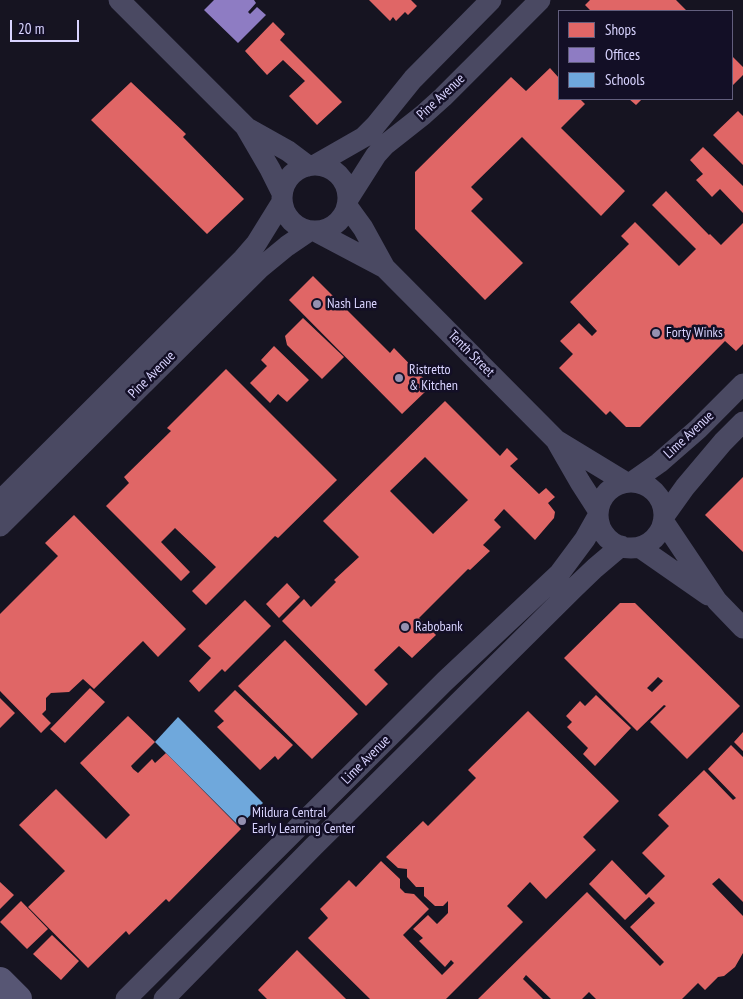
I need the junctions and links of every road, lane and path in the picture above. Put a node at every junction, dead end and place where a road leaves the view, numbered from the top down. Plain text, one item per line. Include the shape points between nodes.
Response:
1 (119, 0) edge
2 (491, 0) edge
3 (540, 0) edge
4 (244, 126) junction
5 (312, 165) junction
6 (282, 197) junction
7 (348, 202) junction
8 (312, 231) junction
9 (385, 268) junction
10 (743, 384) edge
11 (743, 422) edge
12 (556, 440) junction
13 (628, 482) junction
14 (0, 501) edge
15 (598, 513) junction
16 (664, 518) junction
17 (0, 526) edge
18 (630, 547) junction
19 (717, 601) junction
20 (743, 628) edge
21 (0, 981) edge
22 (18, 999) edge
23 (126, 999) edge
24 (164, 999) edge

1 - 4 street
2 - 5 street via 413,79 364,137
3 - 7 street, Pine Avenue via 443,97 385,145
4 - 5 street
4 - 6 street via 270,169
5 - 6 street via 291,175 285,183
5 - 7 street via 326,167 342,179 347,188
6 - 8 street via 290,221
6 - 14 street, Pine Avenue via 256,244 243,260
7 - 8 street via 336,224 326,230
7 - 9 street, Tenth Street
8 - 9 street, Tenth Street
8 - 17 street, Pine Avenue via 259,268
9 - 12 street, Tenth Street
10 - 13 street, Lime Avenue via 659,463
11 - 16 street, Lime Avenue via 684,486
12 - 13 street, Tenth Street
12 - 15 street, Tenth Street
13 - 15 street via 607,492
13 - 16 street via 651,488 663,505
15 - 18 street via 605,535 612,542
15 - 23 street, Lime Avenue via 585,539 559,574 446,681
16 - 18 street via 661,531 648,544
16 - 19 street
18 - 19 street
18 - 24 street, Lime Avenue via 595,568
19 - 20 street
21 - 22 main road

